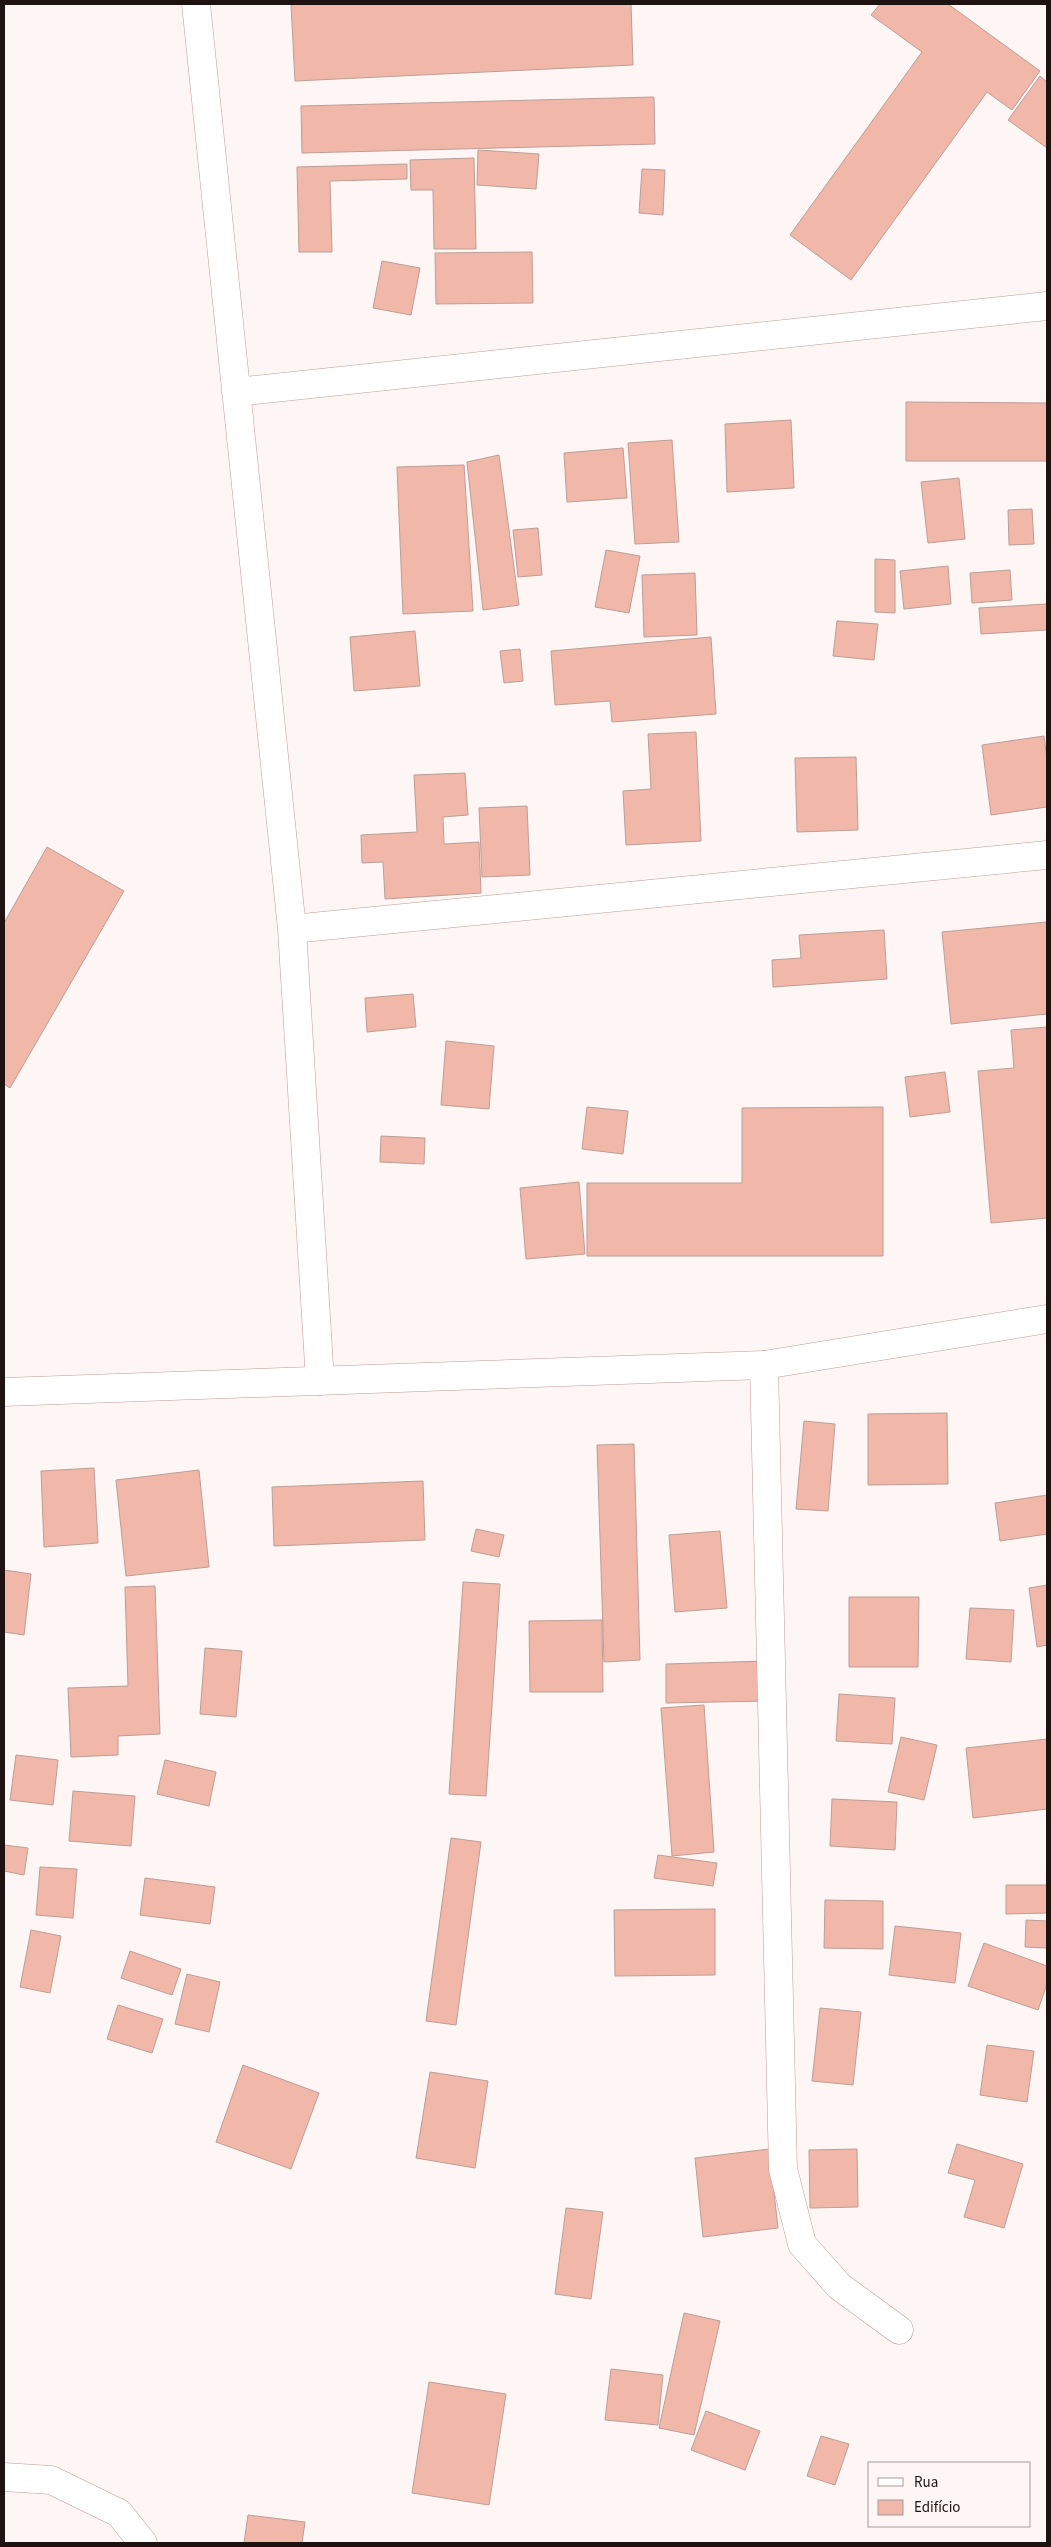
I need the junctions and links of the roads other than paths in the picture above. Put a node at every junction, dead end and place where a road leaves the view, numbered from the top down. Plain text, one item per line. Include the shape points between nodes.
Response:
1 (196, 4) edge
2 (1047, 306) edge
3 (236, 392) junction
4 (1047, 855) edge
5 (292, 929) junction
6 (1047, 1319) edge
7 (764, 1365) junction
8 (320, 1381) junction
9 (4, 1392) edge
10 (899, 2330) dead end
11 (4, 2477) edge
12 (143, 2543) edge

1 - 3 street
2 - 3 street
3 - 5 street
4 - 5 street
5 - 8 street
6 - 7 street
7 - 8 street
7 - 10 street via 783,2169 802,2244 839,2286
8 - 9 street
11 - 12 street via 51,2480 119,2512

